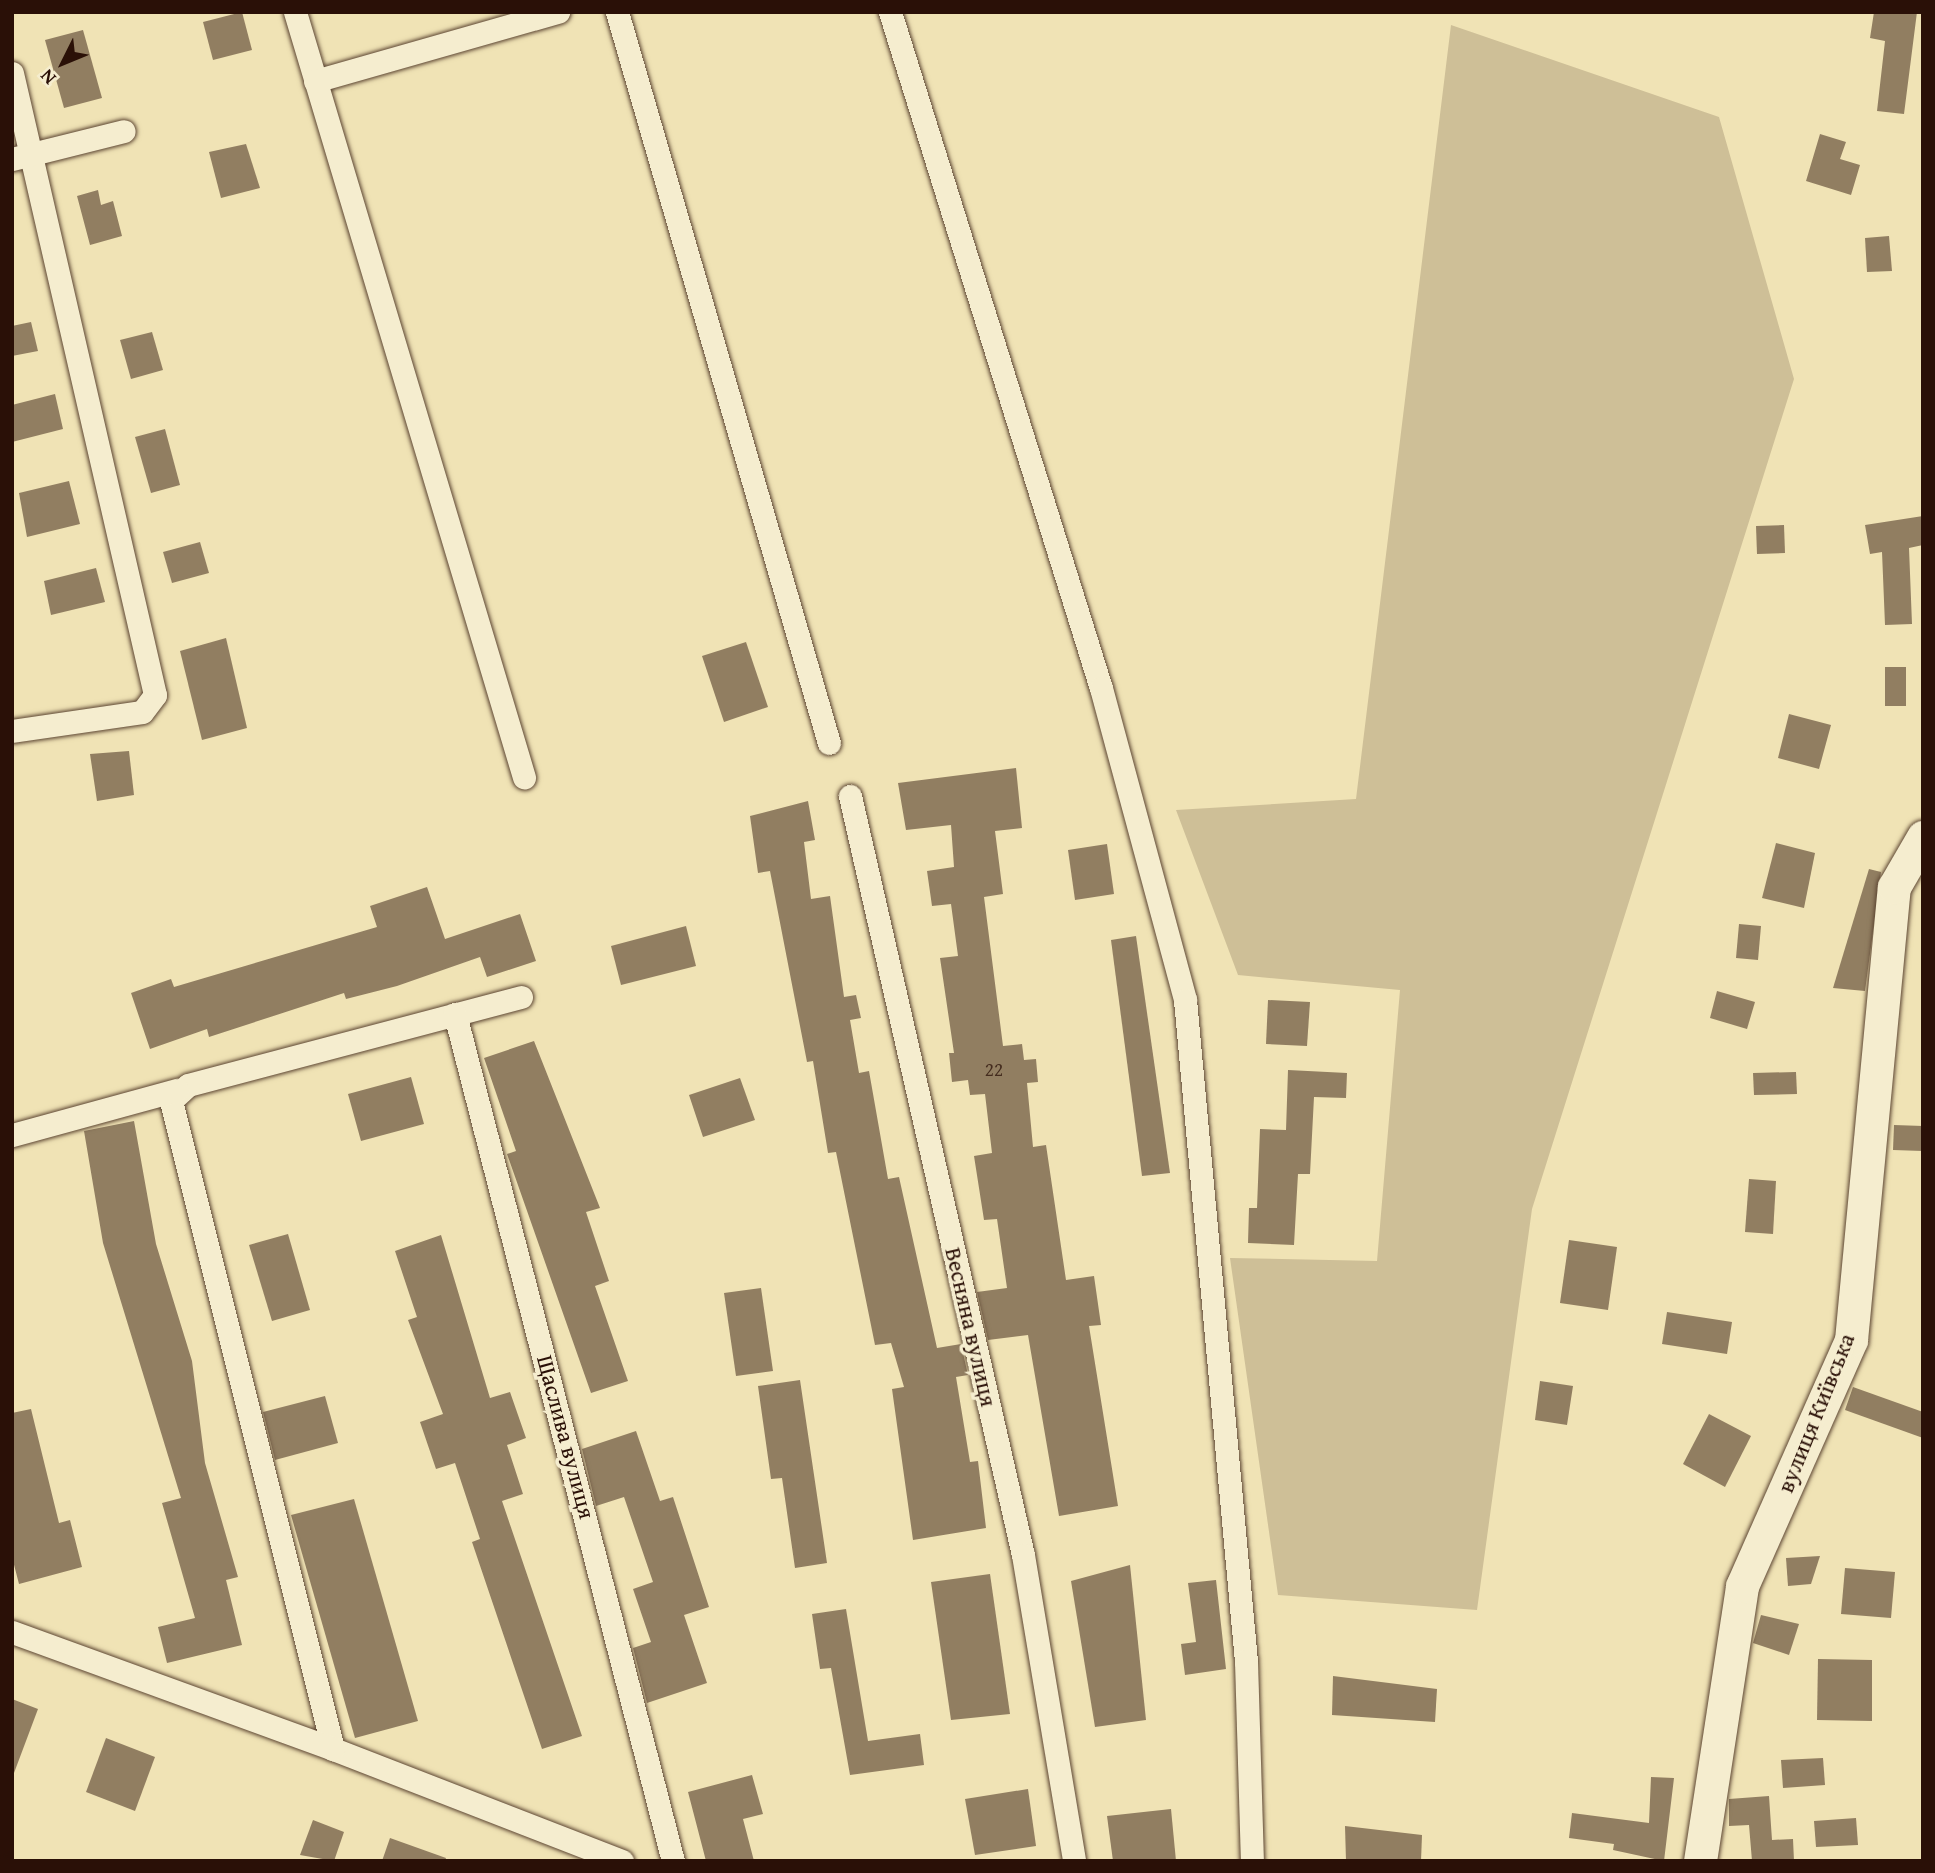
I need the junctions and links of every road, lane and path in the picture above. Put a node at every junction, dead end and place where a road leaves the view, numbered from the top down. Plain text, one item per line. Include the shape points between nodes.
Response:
1 (295, 12) edge
2 (558, 12) edge
3 (617, 12) edge
4 (890, 12) edge
5 (12, 73) edge
6 (316, 81) junction
7 (124, 131) dead end
8 (22, 157) edge
9 (12, 731) edge
10 (829, 743) dead end
11 (524, 777) dead end
12 (850, 796) dead end
13 (1923, 837) edge
14 (521, 997) dead end
15 (455, 1014) junction
16 (177, 1090) junction
17 (12, 1135) edge
18 (12, 1632) edge
19 (333, 1749) junction
20 (622, 1861) edge
21 (673, 1861) edge
22 (1074, 1861) edge
23 (1252, 1861) edge
24 (1700, 1861) edge

1 - 6 street
2 - 6 street
3 - 10 street
4 - 23 street via 1097,674 1185,1000 1246,1661
5 - 8 street
6 - 11 street
7 - 8 street
8 - 9 street via 155,695 142,712
12 - 22 street, Весняна вулиця via 1023,1555
13 - 24 street, вулиця Київська via 1894,887 1851,1340 1742,1586
14 - 15 street
15 - 16 street
15 - 21 street, Щаслива вулиця
16 - 17 street
16 - 19 street via 171,1101
18 - 19 street
19 - 20 street

